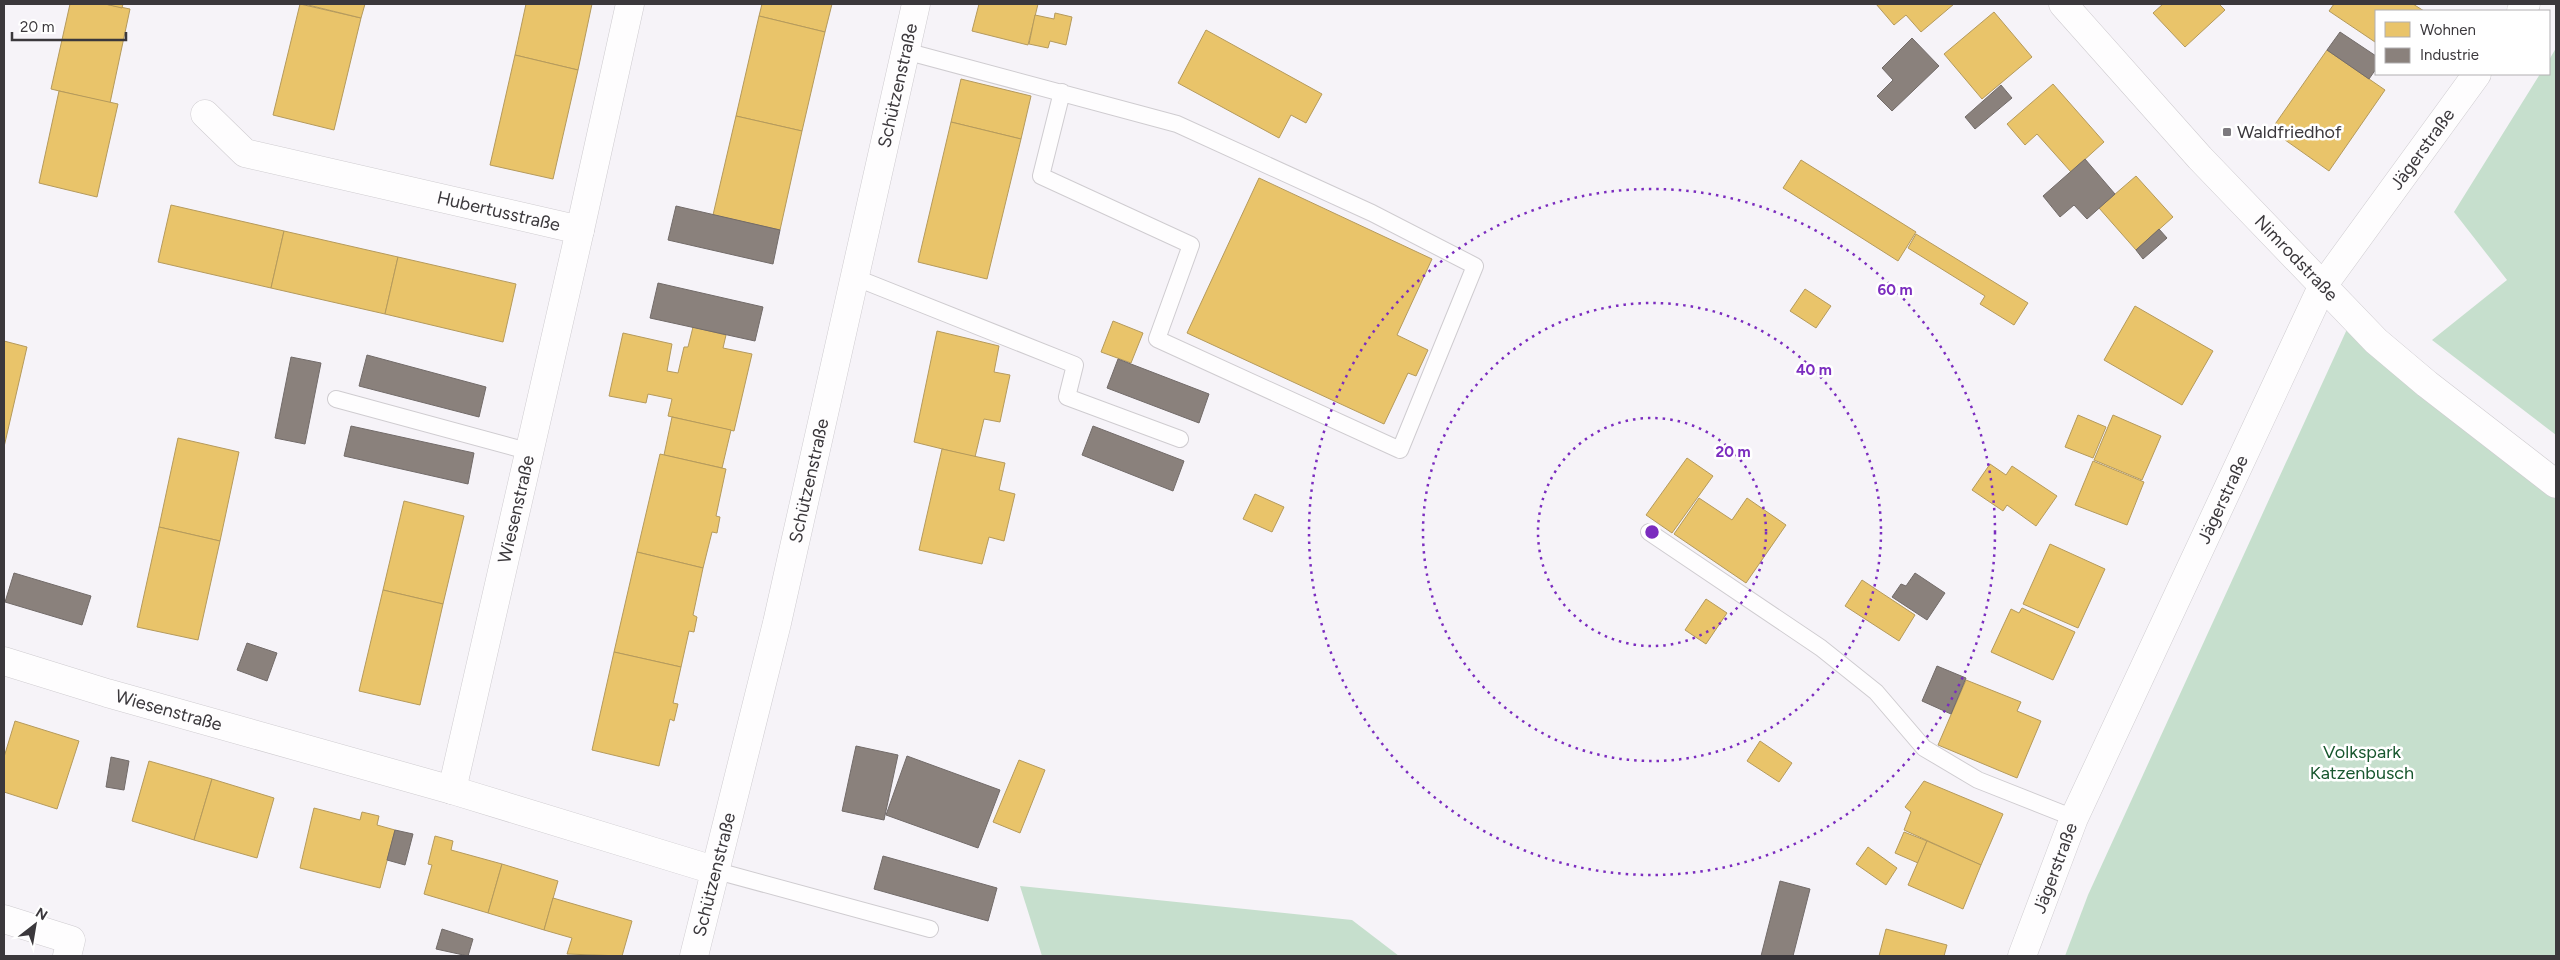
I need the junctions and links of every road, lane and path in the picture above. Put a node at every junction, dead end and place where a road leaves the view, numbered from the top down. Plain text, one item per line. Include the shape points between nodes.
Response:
1 (630, 4) edge
2 (916, 4) edge
3 (2064, 4) edge
4 (906, 51) junction
5 (2476, 75) edge
6 (1062, 92) junction
7 (205, 114) dead end
8 (580, 230) junction
9 (854, 277) junction
10 (2322, 287) junction
11 (336, 399) dead end
12 (1180, 439) dead end
13 (531, 452) junction
14 (2556, 484) edge
15 (1649, 532) dead end
16 (4, 661) edge
17 (452, 790) junction
18 (2074, 818) junction
19 (717, 871) junction
20 (4, 919) edge
21 (930, 929) dead end
22 (67, 956) edge
23 (694, 956) edge
24 (2022, 956) edge

1 - 8 street, Hubertusstraße
2 - 4 street, Schützenstraße
3 - 10 street, Nimrodstraße via 2200,158
4 - 6 lane
4 - 9 street, Schützenstraße
5 - 10 street, Jägerstraße
6 - 6 lane via 1177,124 1372,213 1475,266 1400,450 1156,339 1191,245 1041,176
7 - 8 street, Hubertusstraße via 245,153
8 - 13 street, Wiesenstraße
9 - 12 lane via 1075,365 1067,397
9 - 19 street, Schützenstraße
10 - 14 street, Nimrodstraße via 2376,341
10 - 18 street, Jägerstraße
11 - 13 lane
13 - 17 street, Wiesenstraße
15 - 18 lane via 1821,648 1876,692 1924,748 1978,780
16 - 17 street, Wiesenstraße
17 - 19 street, Wiesenstraße
18 - 24 street, Jägerstraße
19 - 21 lane
19 - 23 street, Schützenstraße
20 - 22 street via 71,940

